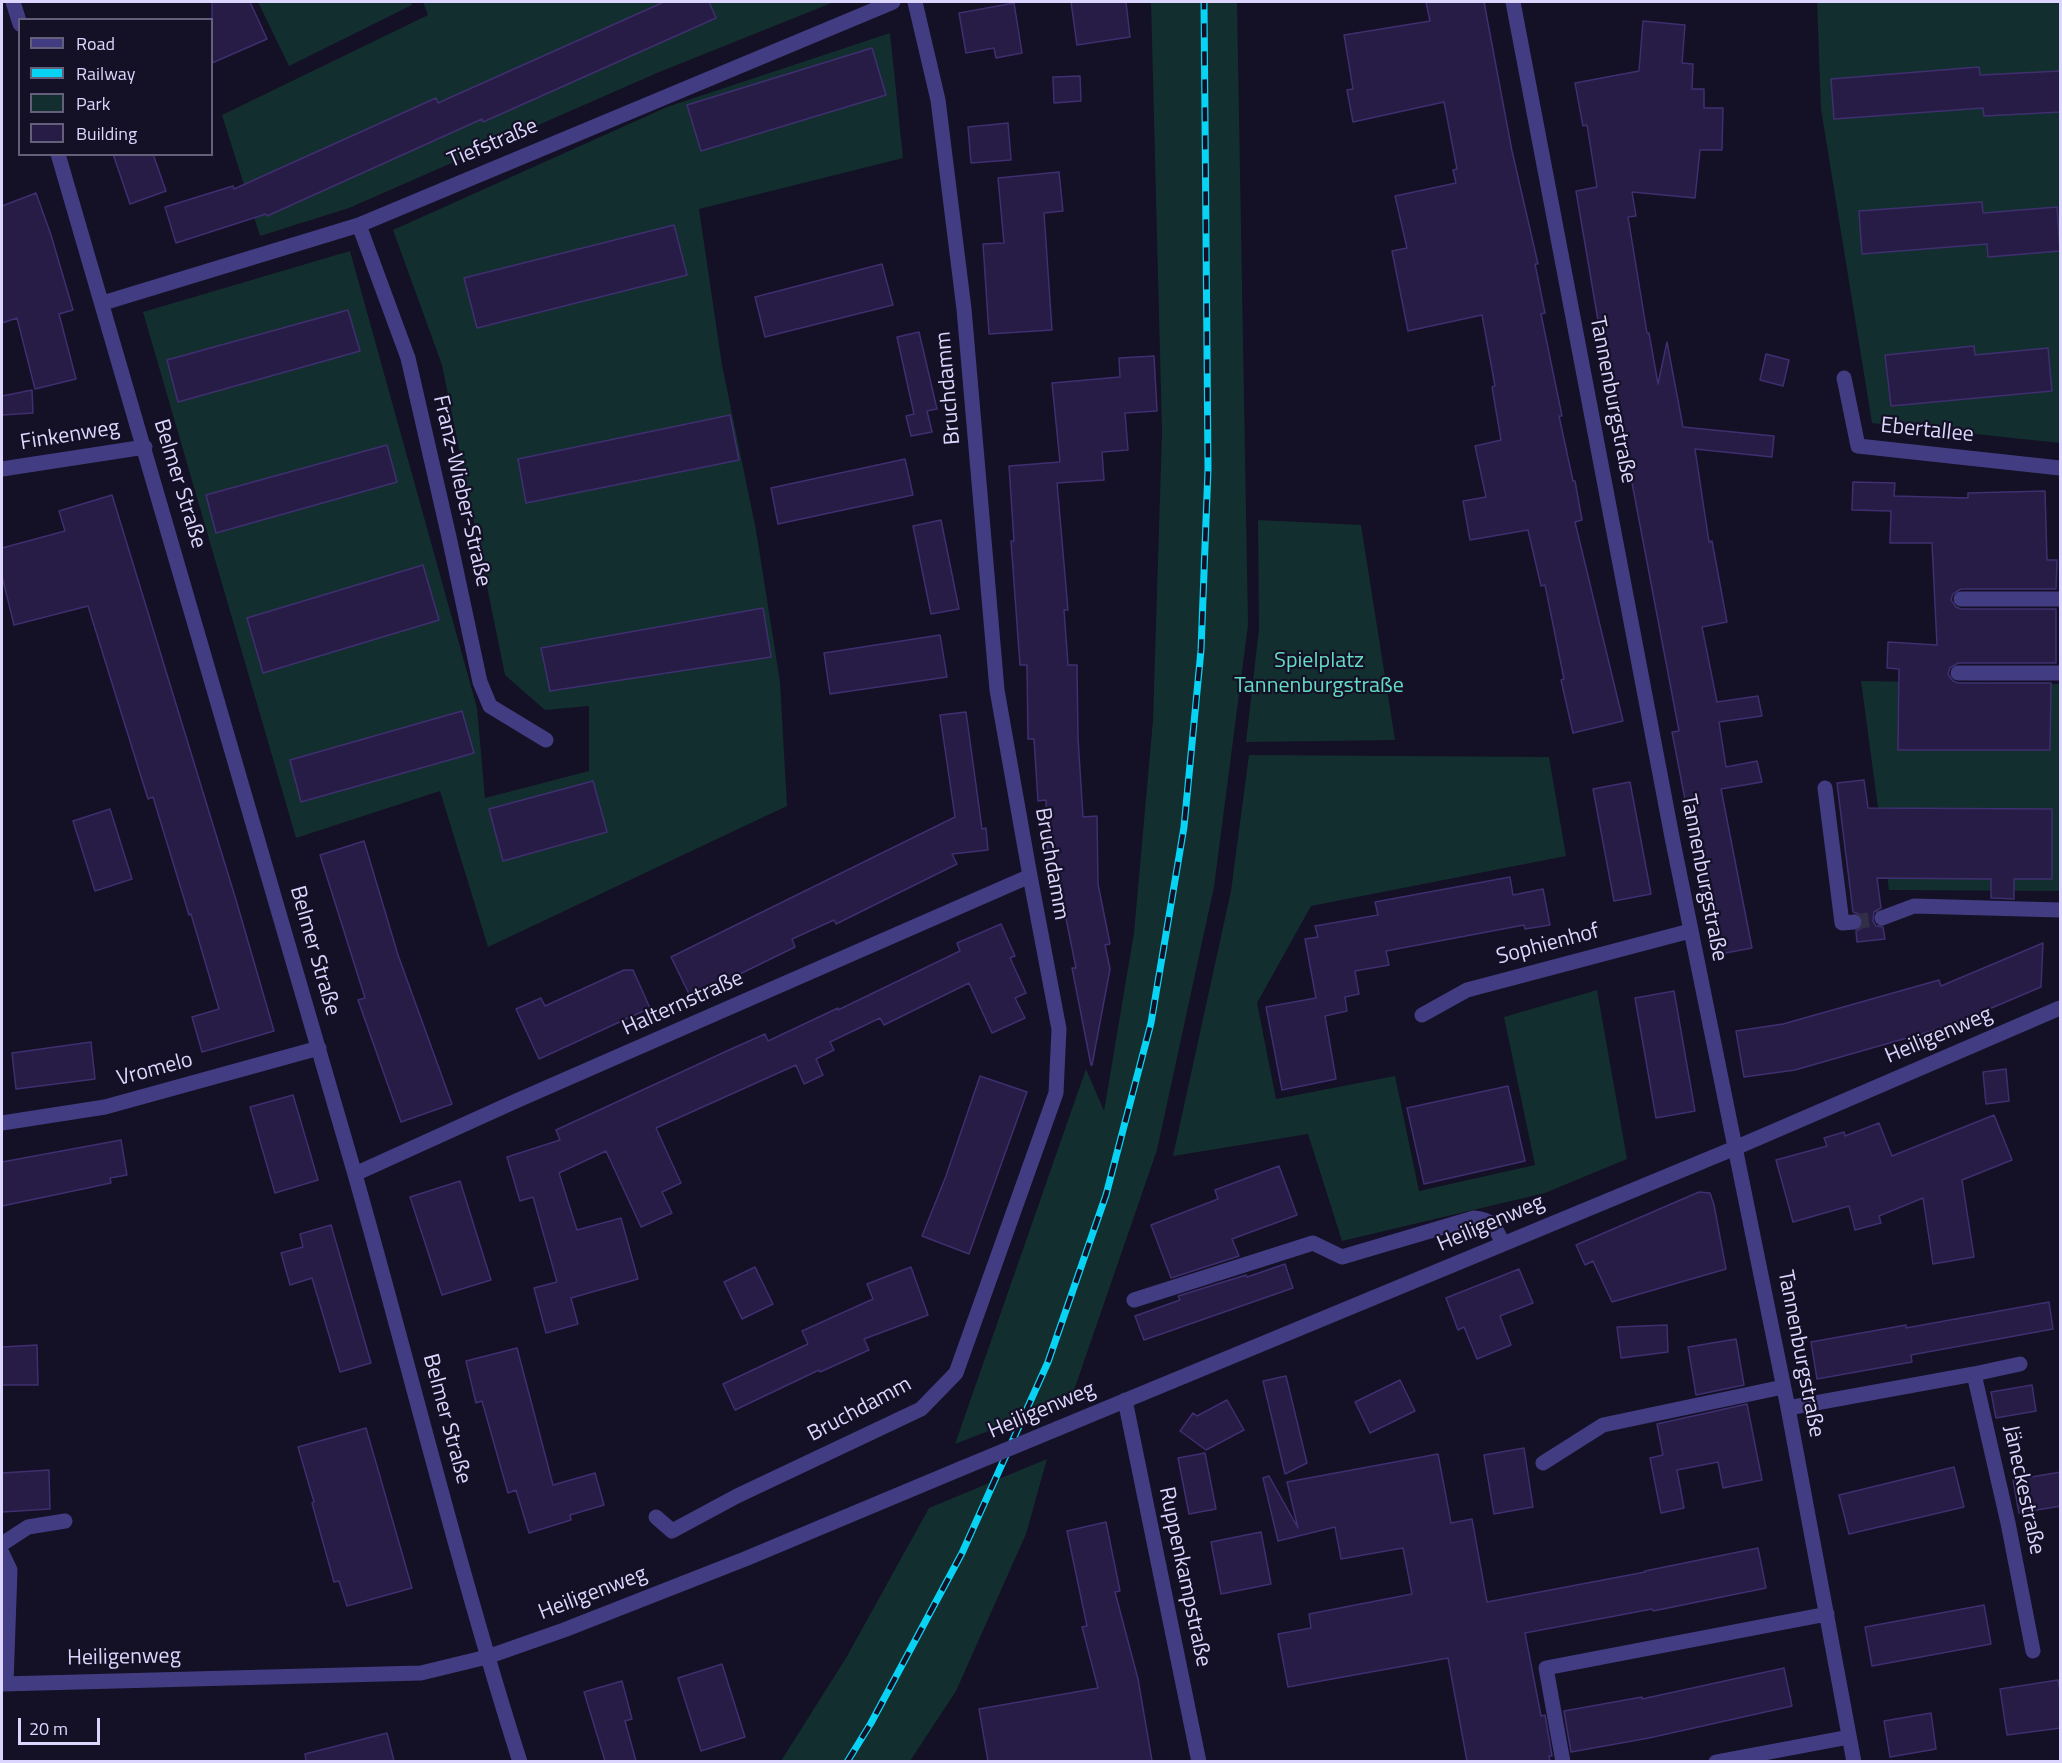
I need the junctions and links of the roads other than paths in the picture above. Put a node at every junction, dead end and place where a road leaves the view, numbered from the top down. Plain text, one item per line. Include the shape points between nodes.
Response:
1 (13, 2) edge
2 (893, 2) edge
3 (915, 2) edge
4 (1513, 2) edge
5 (18, 18) edge
6 (59, 156) edge
7 (359, 225) junction
8 (103, 303) junction
9 (1844, 378) dead end
10 (145, 447) junction
11 (2061, 468) edge
12 (2, 469) edge
13 (1961, 599) dead end
14 (2061, 599) edge
15 (1958, 673) dead end
16 (2061, 673) edge
17 (546, 740) dead end
18 (1825, 788) dead end
19 (1030, 876) junction
20 (2061, 910) edge
21 (1882, 918) tunnel mouth
22 (1854, 922) dead end
23 (1690, 931) junction
24 (2061, 1008) edge
25 (1422, 1015) dead end
26 (319, 1048) junction
27 (2, 1124) edge
28 (1735, 1148) junction
29 (355, 1174) junction
30 (1503, 1244) junction
31 (1134, 1300) dead end
32 (2020, 1364) dead end
33 (1974, 1374) junction
34 (1784, 1387) junction
35 (1125, 1401) junction
36 (1788, 1407) junction
37 (1543, 1463) dead end
38 (656, 1517) dead end
39 (65, 1521) dead end
40 (2, 1544) edge
41 (2, 1553) edge
42 (1827, 1614) junction
43 (2033, 1651) dead end
44 (487, 1657) junction
45 (4, 1684) edge
46 (1850, 1737) junction
47 (520, 1761) edge
48 (1199, 1761) edge
49 (1563, 1761) edge
50 (1716, 1761) edge
51 (1854, 1761) edge

1 - 5 street
2 - 7 street, Tiefstraße
3 - 19 street, Bruchdamm via 938,100 964,309 997,690
4 - 23 street, Tannenburgstraße
6 - 8 street, Belmer Straße
7 - 8 street, Tiefstraße
7 - 17 street, Franz-Wieber-Straße via 408,358 480,682 490,706
8 - 10 street, Belmer Straße
9 - 11 street, Ebertallee via 1858,446
10 - 12 street, Finkenweg
10 - 26 street, Belmer Straße
13 - 14 street
15 - 16 street
18 - 22 street via 1842,923
19 - 29 street, Halternstraße
19 - 38 street, Bruchdamm via 1059,1029 1056,1093 956,1373 921,1409 672,1531
20 - 21 street via 1914,906
23 - 25 street, Sophienhof via 1467,990
23 - 28 street, Tannenburgstraße
24 - 28 street, Heiligenweg
26 - 27 street, Vromelo via 105,1107
26 - 29 street, Belmer Straße
28 - 30 street, Heiligenweg
28 - 34 street, Tannenburgstraße
29 - 44 street, Belmer Straße
30 - 31 street via 1488,1219 1474,1218 1342,1257 1313,1243
30 - 35 street, Heiligenweg
32 - 33 street
33 - 36 street
33 - 43 street, Jäneckestraße
34 - 36 street, Tannenburgstraße
34 - 37 street via 1603,1425
35 - 44 street, Heiligenweg, bridge via 745,1560
35 - 48 street, Ruppenkampstraße
36 - 42 street, Tannenburgstraße
39 - 40 street via 28,1527
41 - 45 street via 10,1570
42 - 46 street, Tannenburgstraße
42 - 49 street via 1546,1668
44 - 45 street, Heiligenweg via 420,1673
44 - 47 street, Belmer Straße
46 - 50 street
46 - 51 street, Tannenburgstraße

